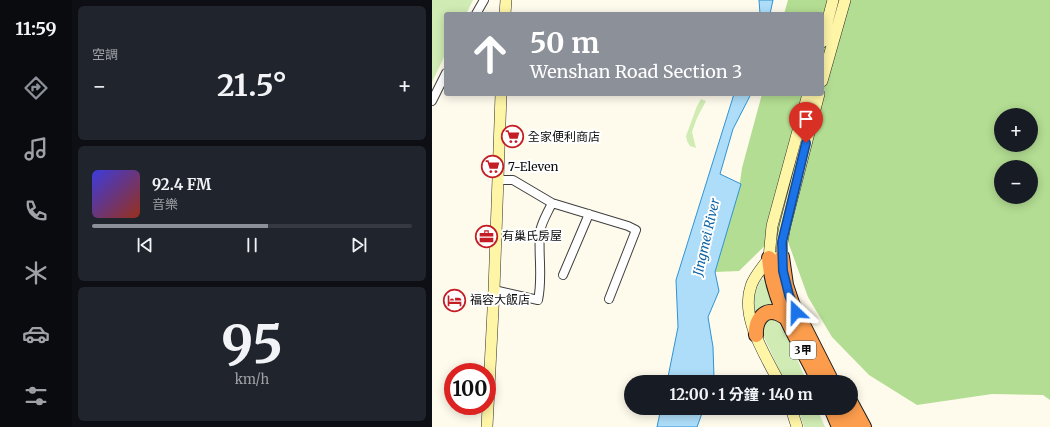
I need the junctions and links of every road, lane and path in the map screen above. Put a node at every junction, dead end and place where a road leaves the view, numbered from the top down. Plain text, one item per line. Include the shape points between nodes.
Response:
1 (484, 0) edge
2 (506, 0) edge
3 (833, 0) edge
4 (845, 0) edge
5 (477, 12) edge
6 (505, 12) edge
7 (824, 34) edge
8 (824, 74) edge
9 (444, 77) edge
10 (501, 96) edge
11 (807, 96) edge
12 (818, 96) edge
13 (432, 101) edge
14 (498, 180) junction
15 (552, 203) junction
16 (588, 214) junction
17 (776, 258) junction
18 (563, 275) dead end
19 (494, 290) junction
20 (609, 299) dead end
21 (786, 318) junction
22 (805, 329) junction
23 (756, 335) junction
24 (775, 375) edge
25 (815, 375) edge
26 (828, 375) edge
27 (835, 375) edge
28 (793, 415) edge
29 (828, 415) edge
30 (834, 415) edge
31 (846, 415) edge
32 (858, 415) edge
33 (487, 427) edge
34 (797, 427) edge
35 (832, 427) edge
36 (839, 427) edge
37 (851, 427) edge
38 (864, 427) edge

1 - 5 street
2 - 6 main road
3 - 7 main road
4 - 8 main road
9 - 13 street
10 - 14 main road
11 - 17 main road via 772,226
12 - 17 main road
14 - 15 street via 513,180
14 - 19 main road
15 - 16 street
15 - 19 street via 540,231 541,288 538,300
16 - 18 street
16 - 20 street via 636,230
17 - 21 highway, 3甲 via 773,282
17 - 22 highway, 3甲
17 - 23 main road via 753,281 748,298 750,320
19 - 33 main road
21 - 23 highway via 777,313 766,313 757,321
21 - 25 highway, 3甲
22 - 26 highway, 3甲
22 - 27 highway
23 - 24 main road
28 - 34 main road
29 - 35 highway
30 - 36 highway
31 - 37 highway
32 - 38 highway

